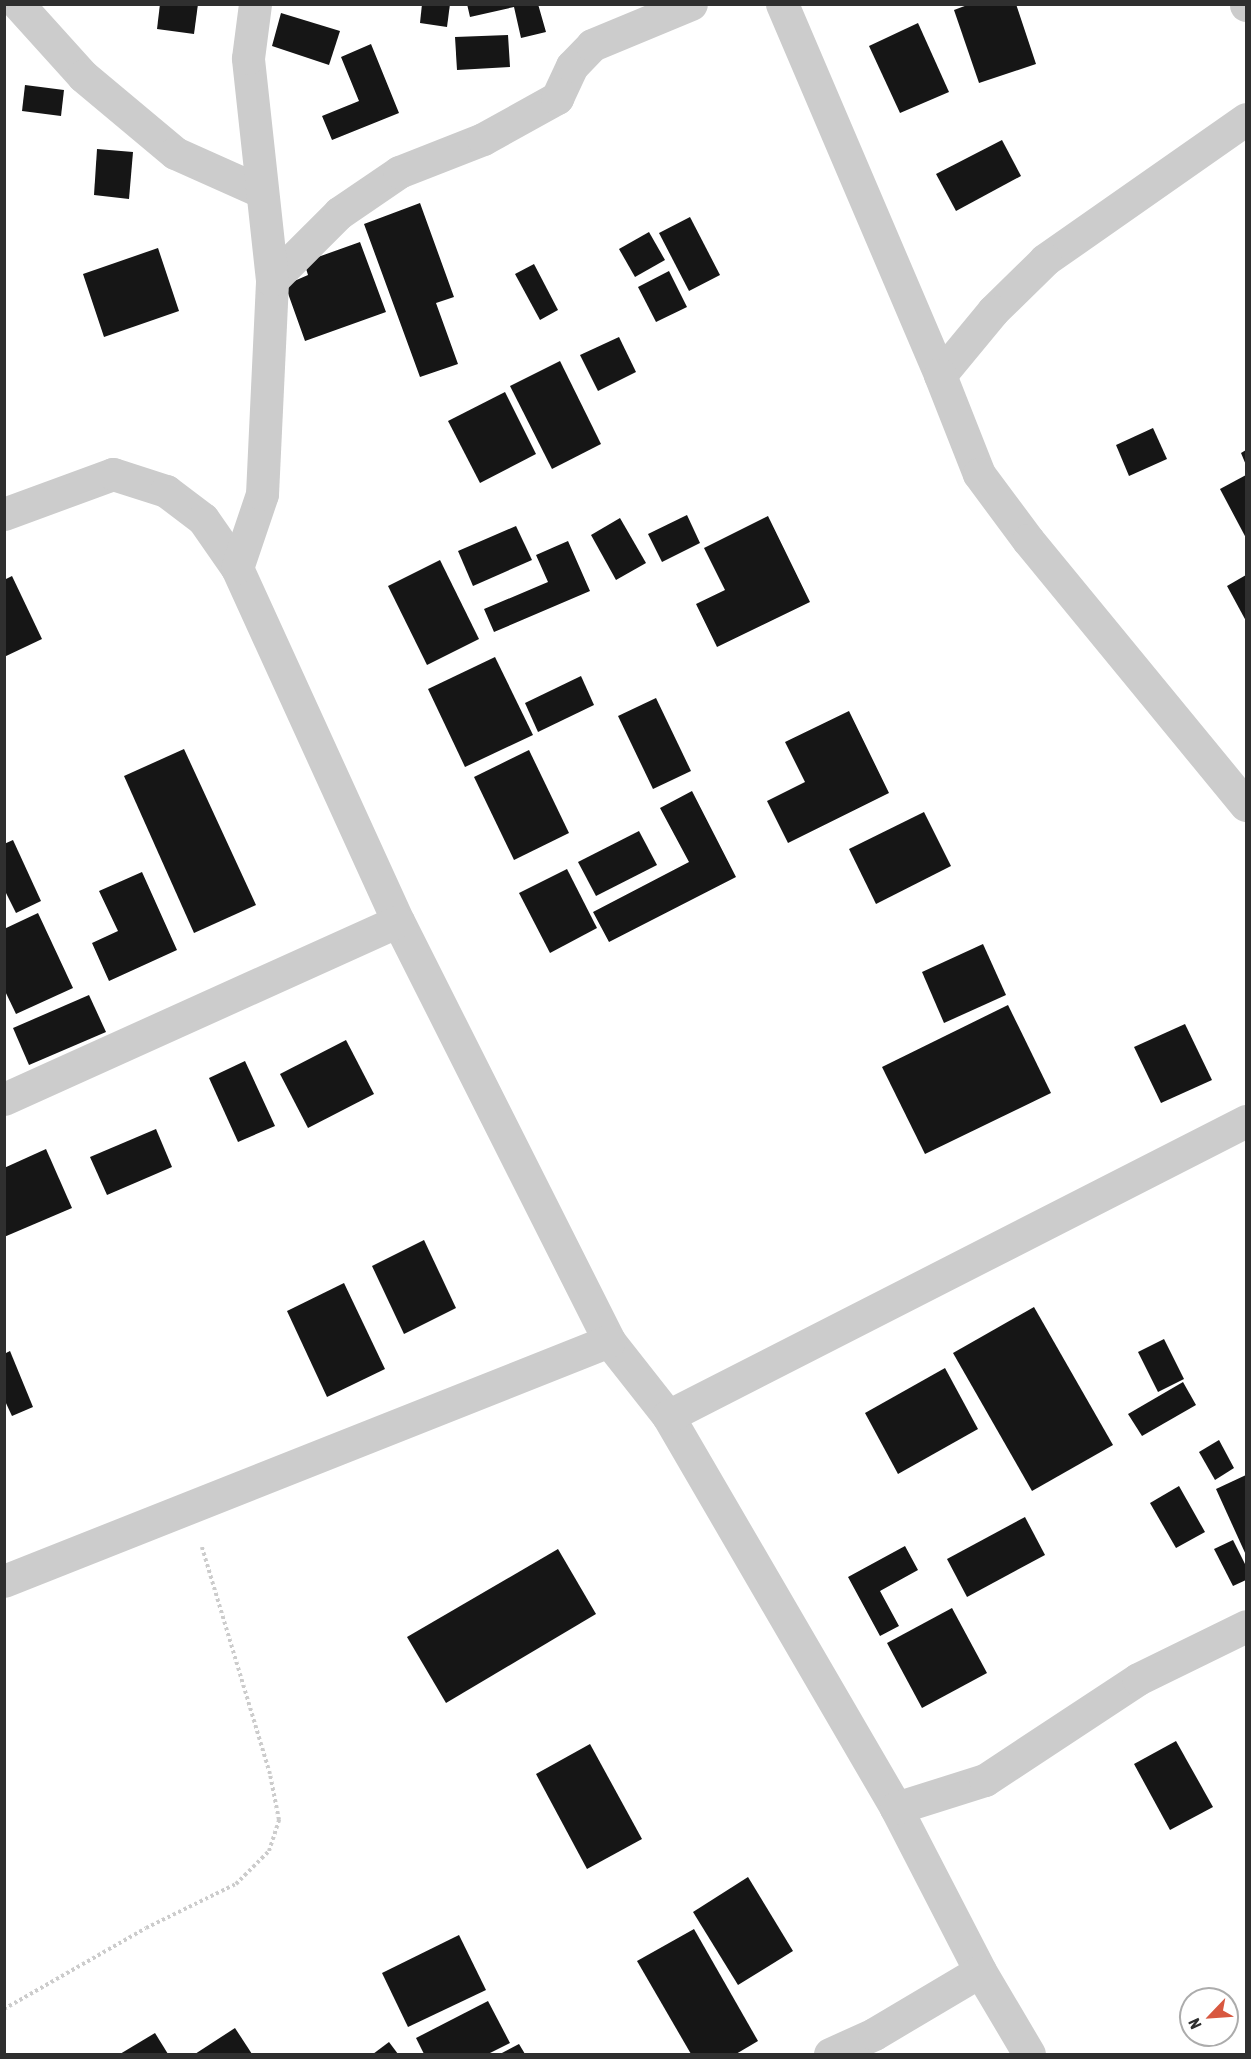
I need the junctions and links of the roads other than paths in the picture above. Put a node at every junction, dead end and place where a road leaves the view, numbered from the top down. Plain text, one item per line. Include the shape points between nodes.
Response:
1 (18, 4) edge
2 (255, 4) edge
3 (691, 4) edge
4 (782, 4) edge
5 (1246, 119) edge
6 (262, 192) junction
7 (272, 280) junction
8 (940, 375) junction
9 (4, 514) edge
10 (237, 568) junction
11 (1246, 805) edge
12 (398, 921) junction
13 (4, 1099) edge
14 (1246, 1121) edge
15 (609, 1341) junction
16 (668, 1416) junction
17 (4, 1581) edge
18 (1246, 1626) edge
19 (896, 1808) junction
20 (980, 1971) junction
21 (831, 2055) edge
22 (1029, 2055) edge

1 - 6 street via 82,76 175,153
2 - 6 street via 248,58
3 - 7 street via 592,45 572,66 557,98 483,139 399,172 339,213
4 - 8 street
5 - 8 street via 1045,260 993,311
6 - 7 street
7 - 10 street via 262,494
8 - 11 street via 979,474
9 - 10 street via 113,474 166,491 203,519
10 - 12 street
12 - 13 street
12 - 15 street
14 - 16 street
15 - 16 street
15 - 17 street
16 - 19 street
18 - 19 street via 1138,1679 985,1780
19 - 20 street
20 - 21 street
20 - 22 street

